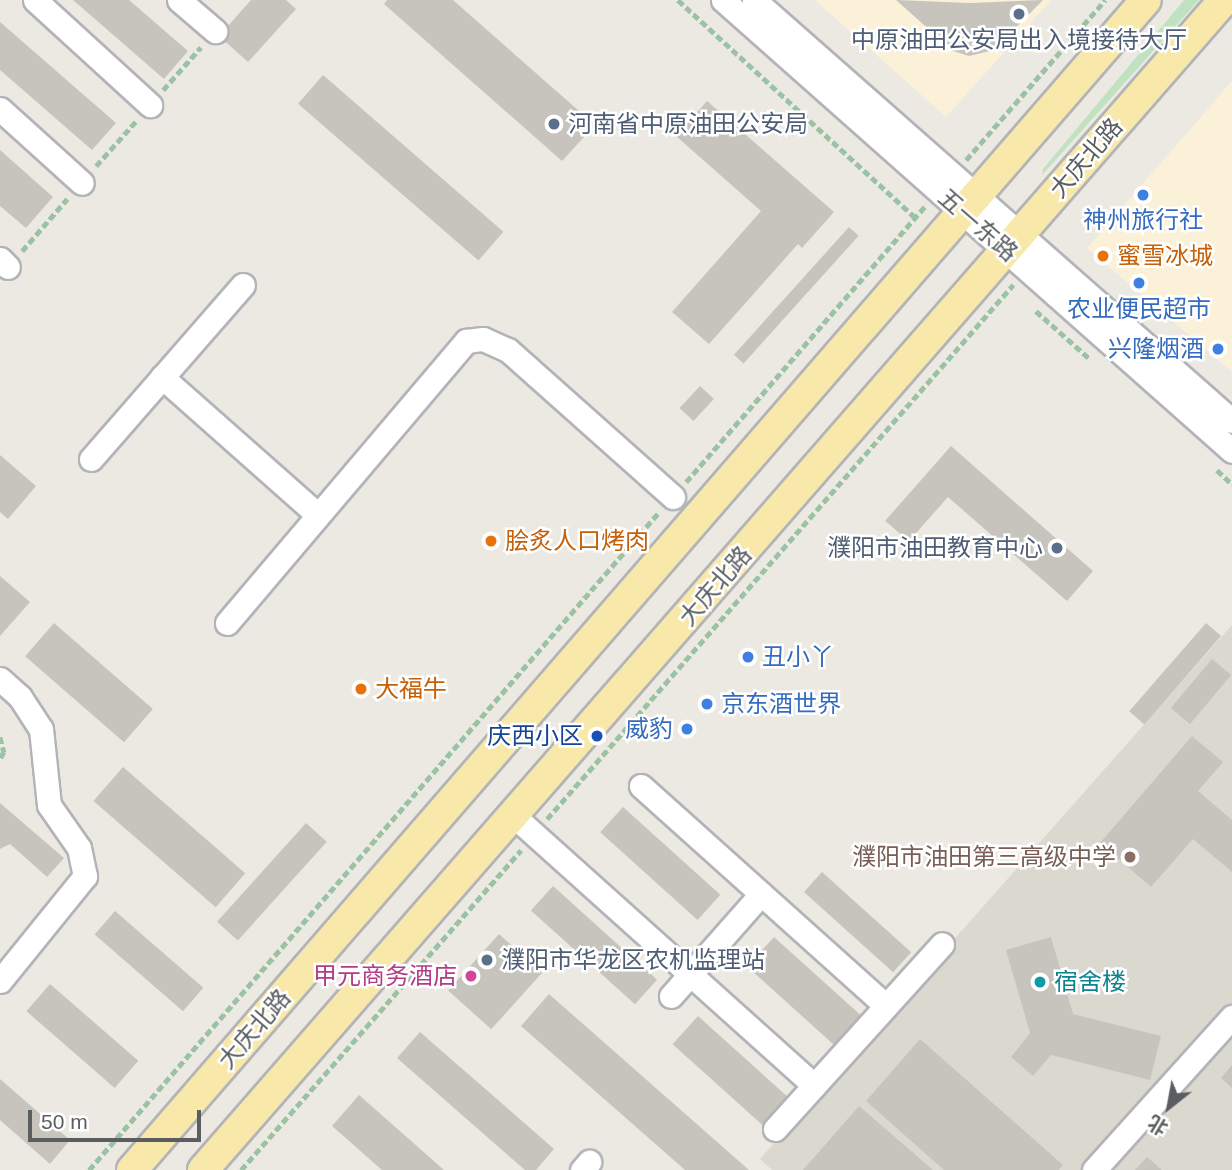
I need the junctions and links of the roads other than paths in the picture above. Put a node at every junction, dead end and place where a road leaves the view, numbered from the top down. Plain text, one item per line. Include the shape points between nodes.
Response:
1 (35, 0) edge
2 (179, 0) edge
3 (723, 0) edge
4 (754, 0) edge
5 (1146, 0) edge
6 (1224, 0) edge
7 (215, 32) road end
8 (150, 105) road end
9 (0, 109) edge
10 (82, 183) road end
11 (945, 183) junction
12 (969, 204) junction
13 (1018, 251) junction
14 (243, 285) dead end
15 (162, 377) junction
16 (1232, 421) edge
17 (1232, 451) edge
18 (91, 459) dead end
19 (673, 497) road end
20 (318, 515) junction
21 (227, 623) dead end
22 (0, 679) edge
23 (641, 786) dead end
24 (524, 826) junction
25 (761, 894) junction
26 (942, 944) dead end
27 (690, 974) junction
28 (0, 981) edge
29 (671, 996) dead end
30 (886, 1006) junction
31 (1232, 1017) edge
32 (814, 1085) junction
33 (775, 1129) dead end
34 (132, 1170) edge
35 (203, 1170) edge
36 (1094, 1170) edge

1 - 8 street
2 - 7 street
3 - 11 street, 五一东路
4 - 11 street, 五一东路
5 - 12 main road, 大庆北路
6 - 13 main road, 大庆北路
9 - 10 street
11 - 12 street, 五一东路
12 - 13 street, 五一东路
12 - 34 main road, 大庆北路
13 - 16 street, 五一东路
13 - 17 street, 五一东路
13 - 24 main road, 大庆北路
14 - 15 street
15 - 18 street
15 - 20 street
19 - 20 street via 508,350 483,339 466,341
20 - 21 street
22 - 28 street via 20,697 41,729 49,805 79,848 85,876
23 - 25 street
24 - 27 street
24 - 35 main road, 大庆北路
25 - 27 street
25 - 30 street
26 - 30 street
27 - 29 street
27 - 32 street
30 - 32 street
31 - 36 street
32 - 33 street

